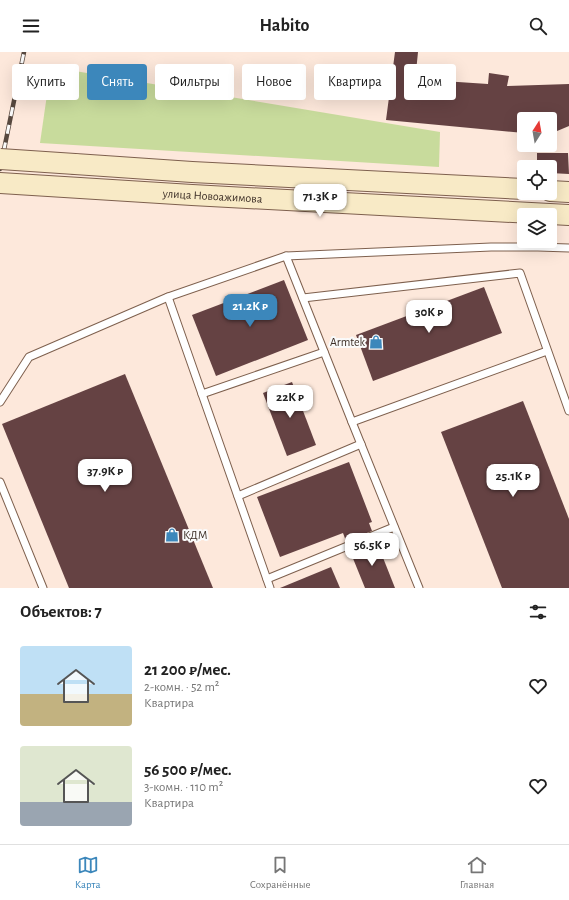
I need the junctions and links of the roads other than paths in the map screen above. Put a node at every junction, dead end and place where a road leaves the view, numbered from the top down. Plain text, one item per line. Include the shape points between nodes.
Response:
1 (0, 159) edge
2 (0, 182) edge
3 (517, 189) edge
4 (557, 191) edge
5 (569, 192) edge
6 (569, 215) edge
7 (569, 248) edge
8 (286, 256) junction
9 (168, 297) junction
10 (303, 298) junction
11 (547, 351) junction
12 (324, 352) junction
13 (202, 394) junction
14 (0, 402) edge
15 (569, 411) edge
16 (352, 422) junction
17 (361, 444) junction
18 (0, 482) edge
19 (238, 496) junction
20 (394, 527) junction
21 (267, 579) junction
22 (43, 588) edge
23 (270, 588) edge
24 (419, 588) edge

1 - 3 main road, улица Новоажимова, bridge via 208,173
2 - 6 main road, улица Новоажимова
4 - 5 main road
7 - 8 lane via 491,247
8 - 9 lane
8 - 10 lane
9 - 13 lane
9 - 14 lane via 29,357
10 - 11 lane via 520,273
10 - 12 lane
11 - 15 lane
11 - 16 lane
12 - 13 lane
12 - 16 lane
13 - 19 lane
16 - 17 lane
17 - 19 lane
17 - 20 lane
18 - 22 lane
19 - 21 lane
20 - 21 lane
20 - 24 lane
21 - 23 lane

